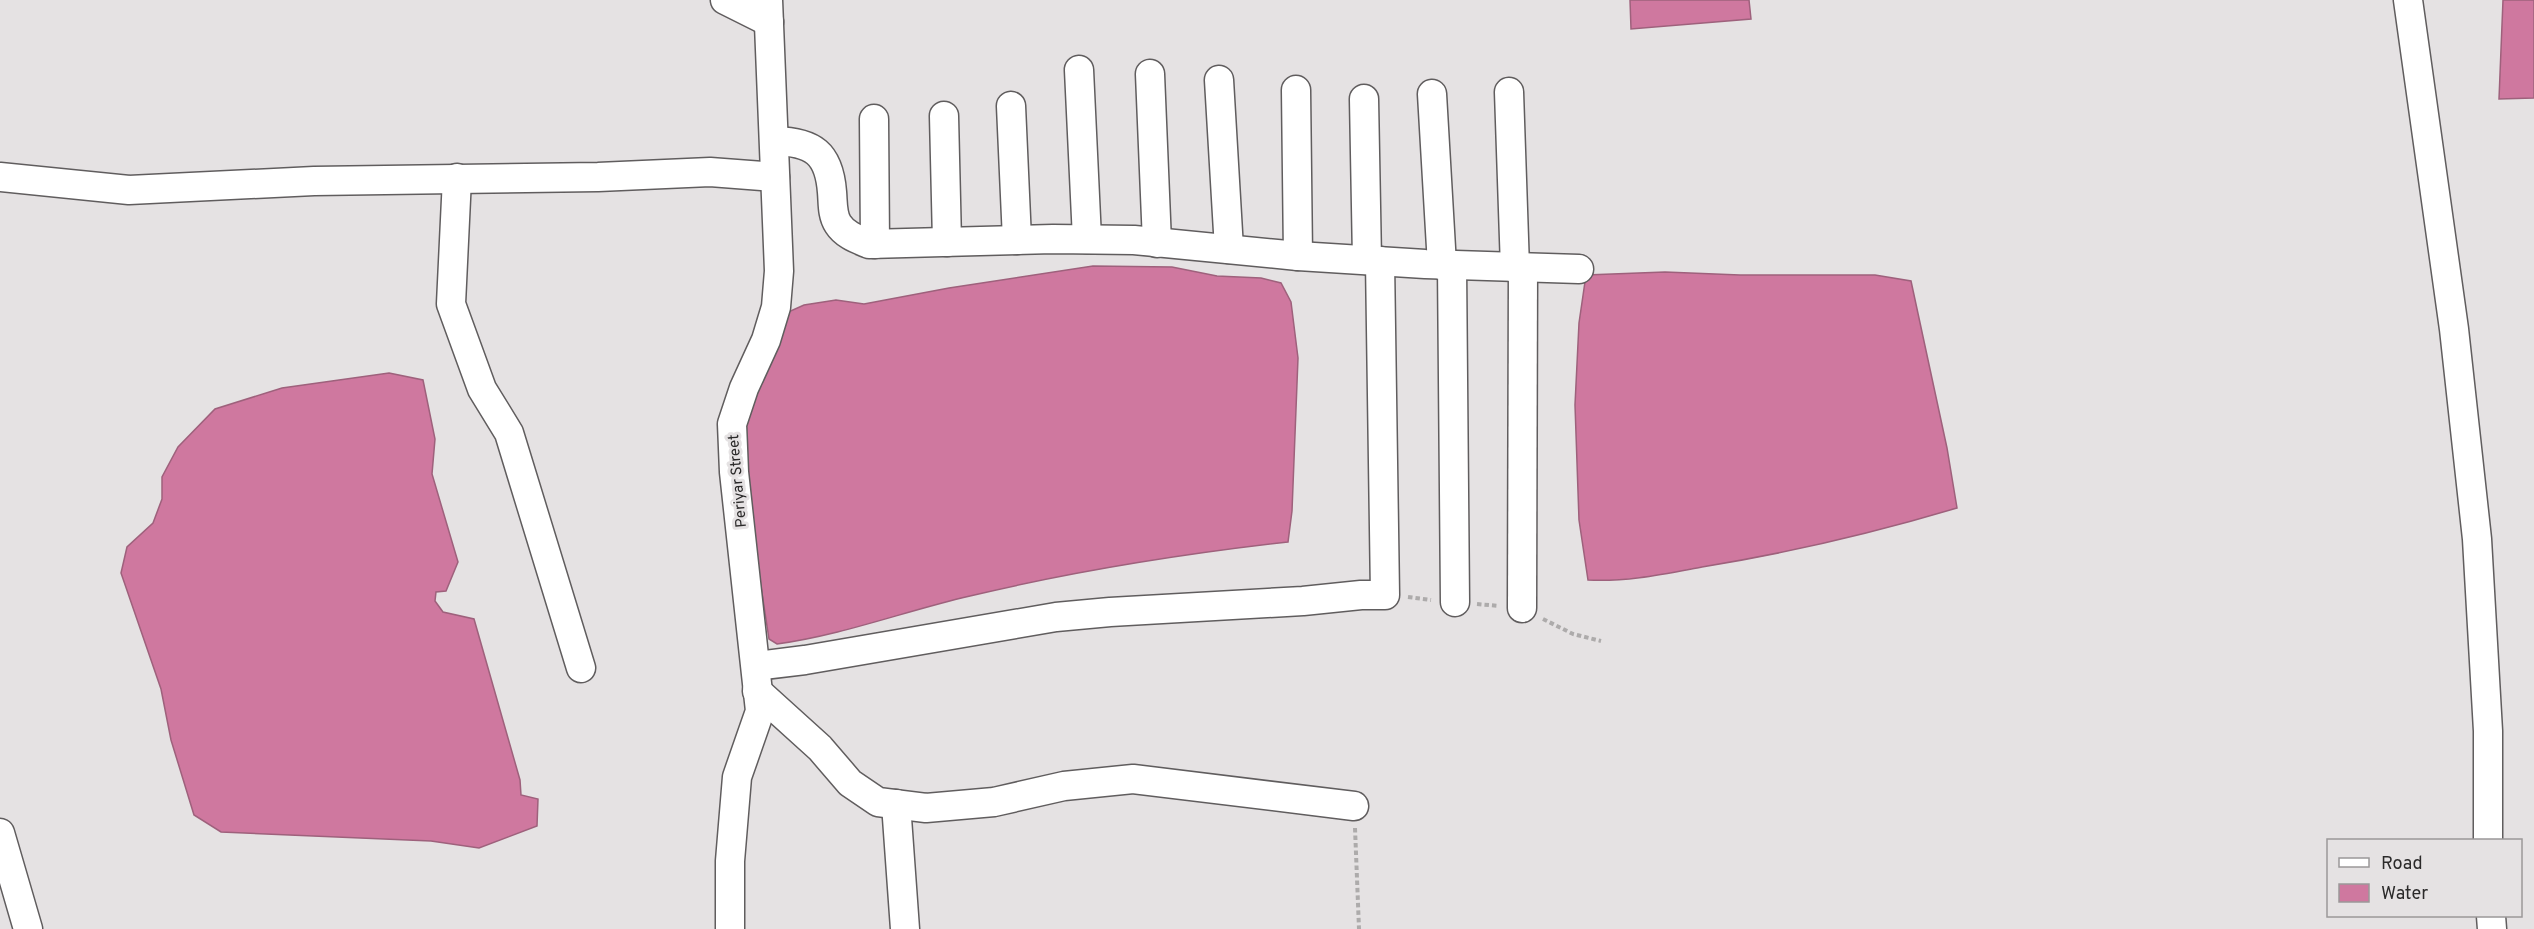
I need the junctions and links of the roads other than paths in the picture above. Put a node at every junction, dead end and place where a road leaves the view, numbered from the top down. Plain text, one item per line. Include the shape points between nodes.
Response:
1 (724, 0) edge
2 (2408, 0) edge
3 (768, 11) edge
4 (1079, 70) dead end
5 (1150, 74) dead end
6 (1219, 80) dead end
7 (1296, 90) dead end
8 (1509, 92) dead end
9 (1432, 94) dead end
10 (1364, 99) dead end
11 (1011, 105) dead end
12 (944, 116) dead end
13 (874, 119) dead end
14 (775, 141) junction
15 (0, 177) edge
16 (775, 177) junction
17 (458, 178) junction
18 (1087, 239) junction
19 (1017, 240) junction
20 (948, 242) junction
21 (1157, 243) junction
22 (875, 244) junction
23 (1229, 249) junction
24 (1298, 255) junction
25 (1374, 261) junction
26 (1447, 265) junction
27 (1519, 268) junction
28 (1579, 269) dead end
29 (1455, 602) road end
30 (1522, 608) road end
31 (581, 668) dead end
32 (756, 678) junction
33 (896, 804) junction
34 (1354, 806) road end
35 (0, 832) edge
36 (2488, 839) edge
37 (28, 929) edge
38 (730, 929) edge
39 (905, 929) edge

1 - 3 street
2 - 36 street via 2454,329 2477,539 2488,731
3 - 14 street, Periyar Street
4 - 18 street
5 - 21 street
6 - 23 street
7 - 24 street
8 - 27 street
9 - 26 street
10 - 25 street
11 - 19 street
12 - 20 street
13 - 22 street
14 - 16 street, Periyar Street
14 - 22 street via 803,143 818,151 829,172 839,226 854,238
15 - 17 street via 129,190
16 - 17 street via 710,172
16 - 32 street, Periyar Street via 779,271 776,307 732,424
17 - 31 street via 451,304 482,389 509,433
18 - 19 street
18 - 21 street
19 - 20 street
20 - 22 street
21 - 23 street
23 - 24 street
24 - 25 street
25 - 26 street
25 - 32 street via 1385,595 1056,617 805,660
26 - 27 street
26 - 29 street
27 - 28 street
27 - 30 street
32 - 33 street via 850,783 878,802
32 - 38 street, Periyar Street via 760,711 737,777 733,810
33 - 34 street via 927,808 994,802 1064,786 1133,779
33 - 39 street
35 - 37 street

